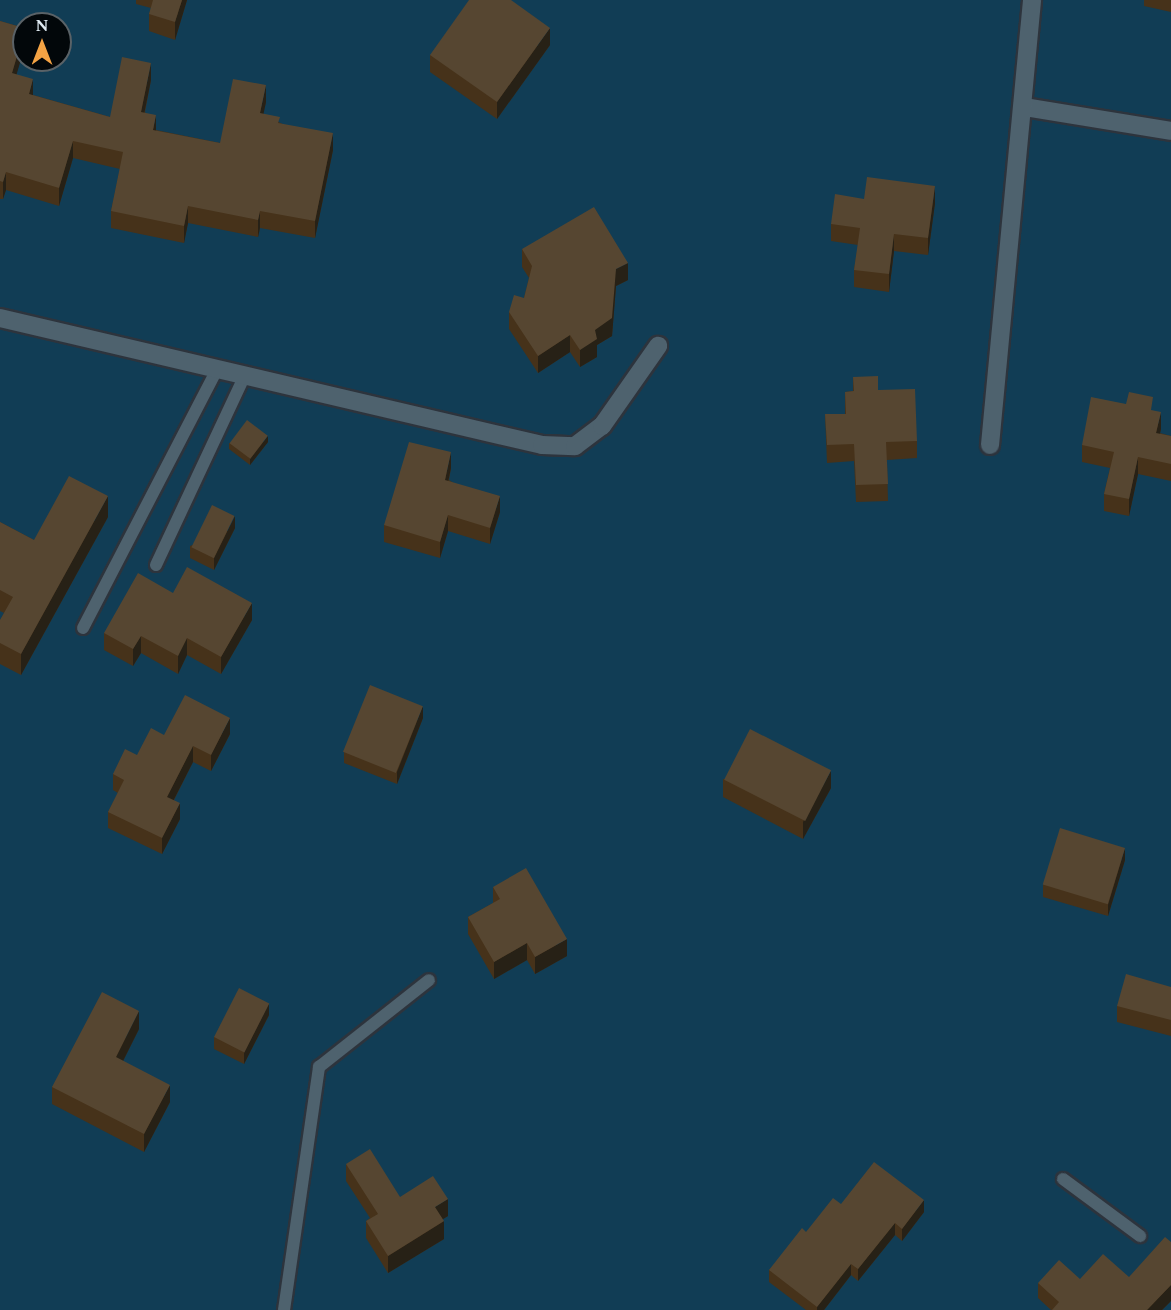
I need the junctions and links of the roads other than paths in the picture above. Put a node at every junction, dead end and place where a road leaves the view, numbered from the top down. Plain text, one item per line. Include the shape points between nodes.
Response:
1 (1032, 0) edge
2 (1025, 107) junction
3 (1171, 131) edge
4 (0, 318) edge
5 (658, 346) dead end
6 (218, 368) junction
7 (245, 375) junction
8 (990, 445) dead end
9 (156, 565) dead end
10 (83, 628) dead end
11 (429, 980) dead end
12 (1063, 1179) dead end
13 (1140, 1236) dead end
14 (284, 1310) edge

1 - 2 street
2 - 3 street
2 - 8 street
4 - 6 street
5 - 7 street via 602,426 575,446 542,445
6 - 7 street
6 - 10 lane
7 - 9 lane
11 - 14 lane via 319,1067
12 - 13 lane

